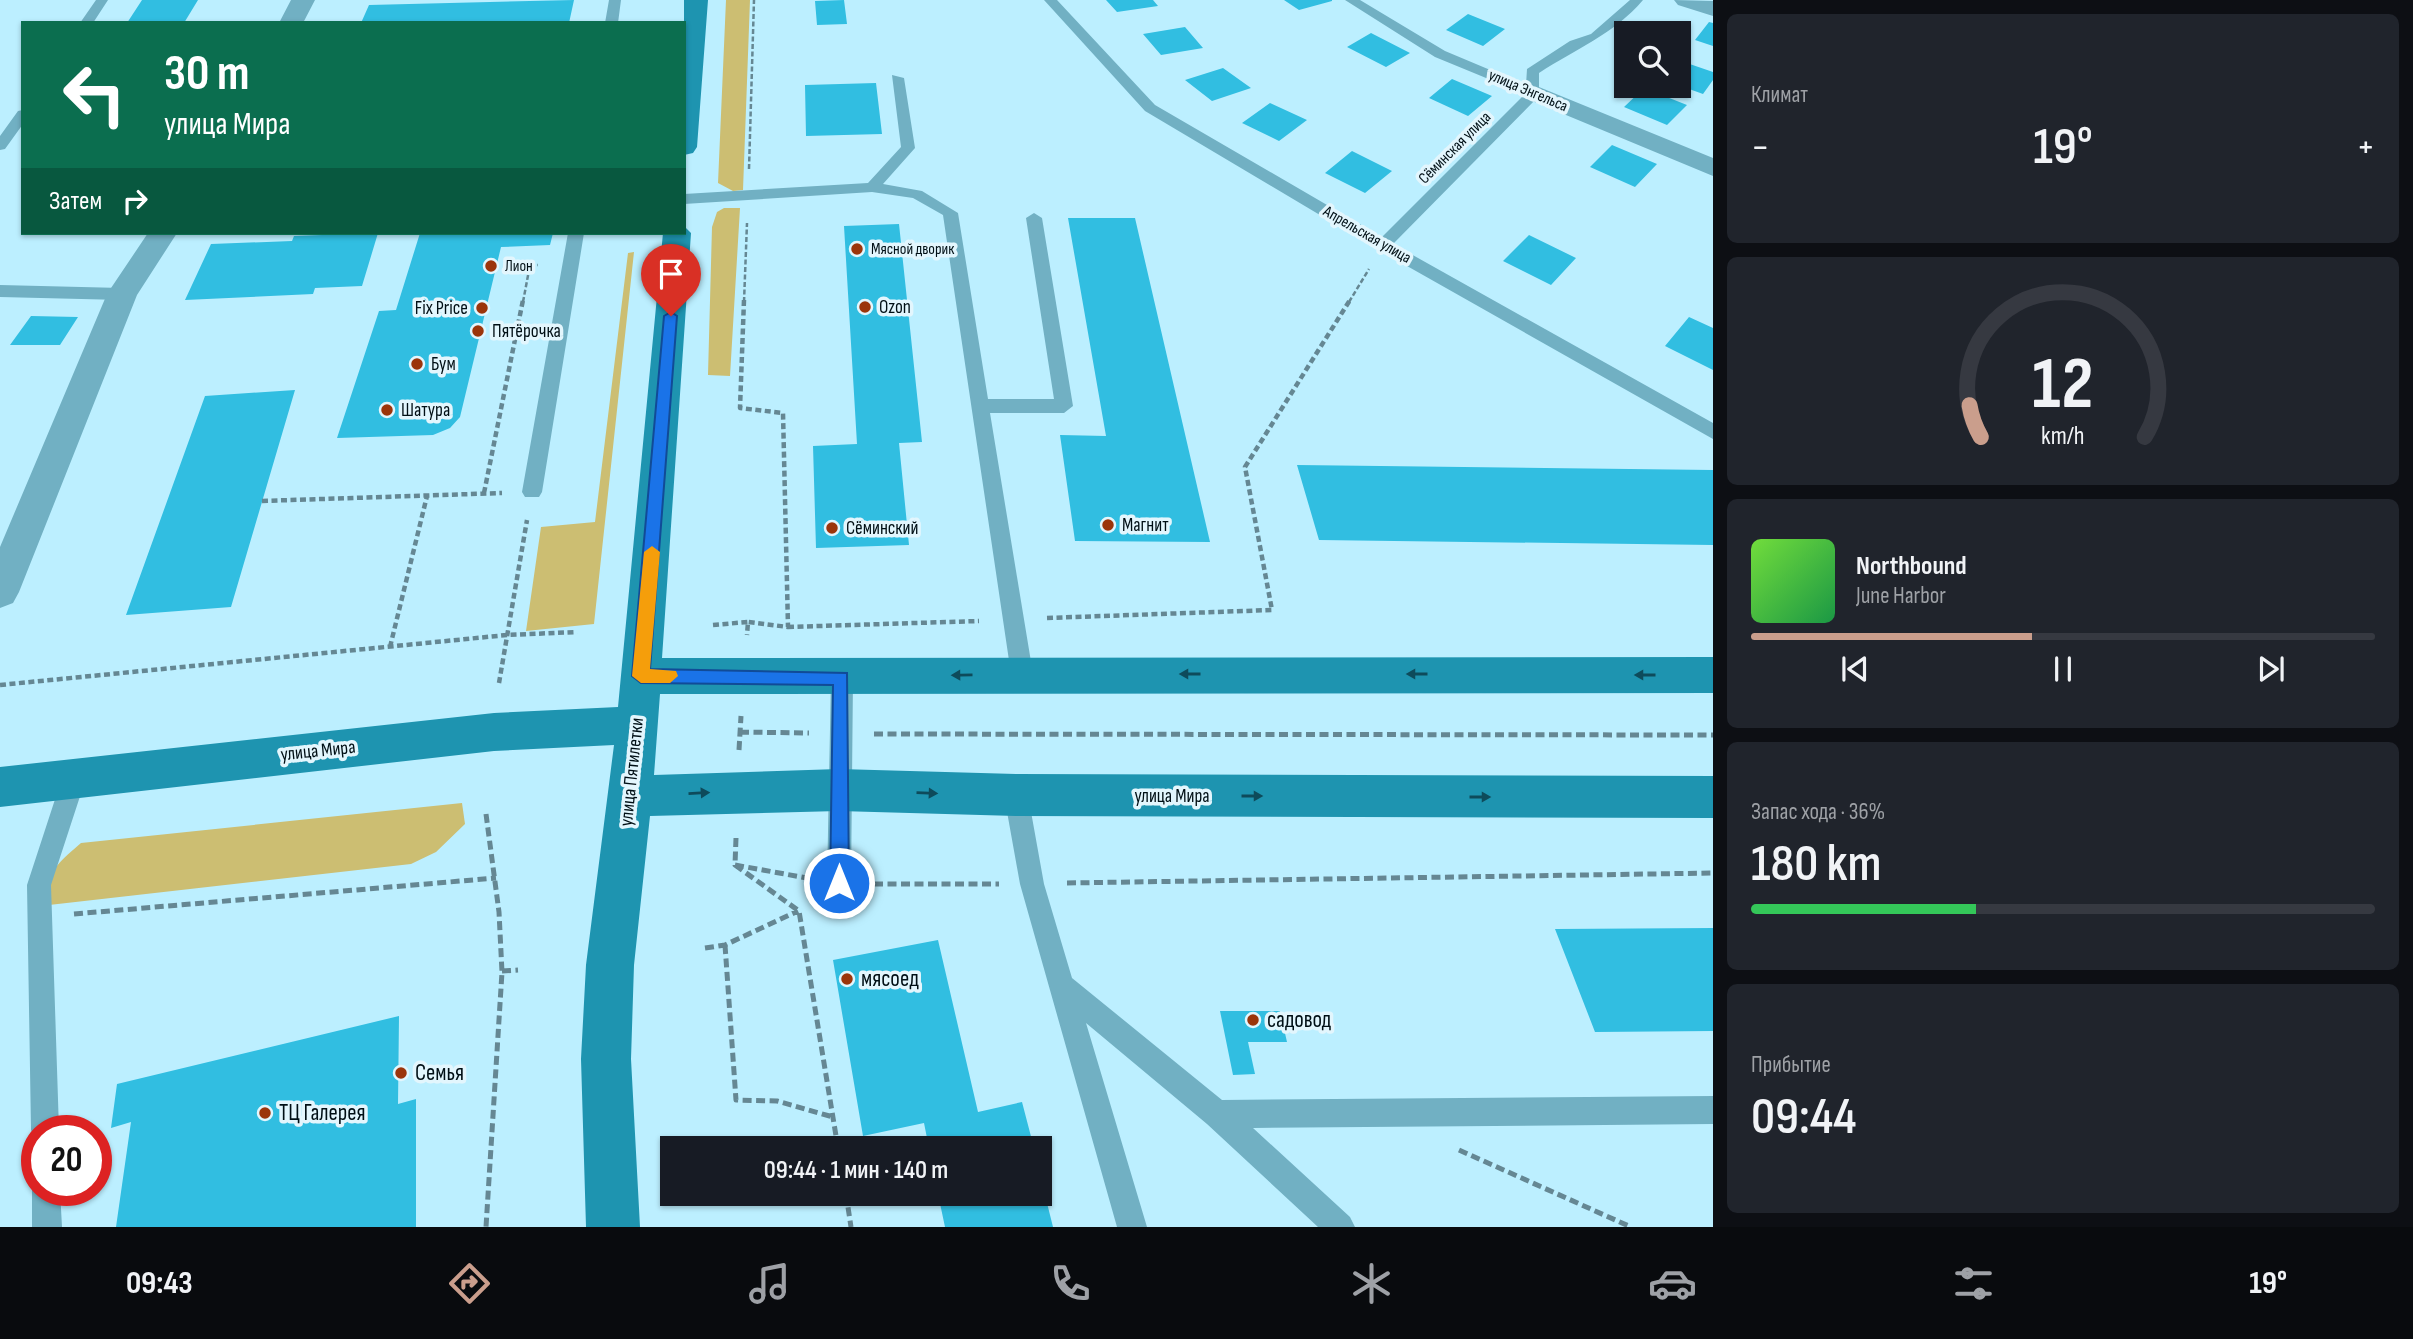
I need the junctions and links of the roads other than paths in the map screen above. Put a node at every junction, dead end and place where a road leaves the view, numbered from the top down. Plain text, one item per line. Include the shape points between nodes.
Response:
1 (102, 0) edge
2 (303, 0) edge
3 (615, 0) edge
4 (696, 0) edge
5 (1050, 0) edge
6 (1351, 0) edge
7 (1637, 0) edge
8 (1686, 0) edge
9 (1713, 9) edge
10 (87, 21) edge
11 (292, 21) edge
12 (611, 21) edge
13 (897, 78) dead end
14 (1534, 93) junction
15 (21, 117) edge
16 (686, 122) edge
17 (0, 146) edge
18 (1713, 168) edge
19 (872, 187) junction
20 (686, 199) edge
21 (1034, 218) dead end
22 (162, 235) edge
23 (576, 235) edge
24 (677, 235) edge
25 (1383, 245) junction
26 (0, 291) edge
27 (122, 294) junction
28 (980, 406) junction
29 (1713, 432) edge
30 (532, 492) road end
31 (0, 592) edge
32 (1022, 674) junction
33 (1713, 675) edge
34 (641, 676) junction
35 (842, 678) junction
36 (637, 725) junction
37 (74, 778) junction
38 (0, 787) edge
39 (839, 790) junction
40 (1016, 795) junction
41 (631, 796) junction
42 (1713, 797) edge
43 (839, 883) road end
44 (1063, 987) junction
45 (1713, 1110) edge
46 (1217, 1114) junction
47 (45, 1115) edge
48 (46, 1206) edge
49 (47, 1227) edge
50 (613, 1227) edge
51 (1132, 1227) edge
52 (1340, 1227) edge

1 - 10 lane
2 - 11 street
3 - 12 lane
4 - 16 main road
5 - 25 lane, Апрельская улица via 1150,108
6 - 14 lane, улица Энгельса via 1440,54
7 - 14 lane, Сёминская улица via 1596,37 1574,44 1532,72
8 - 9 street
13 - 19 lane via 908,148
14 - 18 street, улица Энгельса
14 - 25 lane, Сёминская улица
15 - 17 lane
19 - 20 lane
19 - 28 lane via 917,194 950,214
21 - 28 lane via 1064,405
22 - 27 street
23 - 30 lane
24 - 34 main road, улица Пятилетки
25 - 29 lane, Апрельская улица
26 - 27 lane
27 - 31 street
28 - 32 lane
33 -> 32 main road
32 -> 35 main road
34 - 35 main road
34 - 36 main road, улица Пятилетки
35 - 39 lane
36 - 37 main road, улица Мира via 494,732
36 - 41 main road, улица Пятилетки
37 - 38 main road, улица Мира
37 - 47 lane via 39,885
39 -> 40 main road, улица Мира
41 -> 39 main road, улица Мира
39 - 43 lane
40 -> 42 main road, улица Мира
40 - 44 lane via 1032,884
41 - 50 main road, улица Пятилетки via 611,965 606,1059
44 - 46 lane
44 - 51 lane
45 - 46 lane
46 - 52 lane
48 - 49 lane

